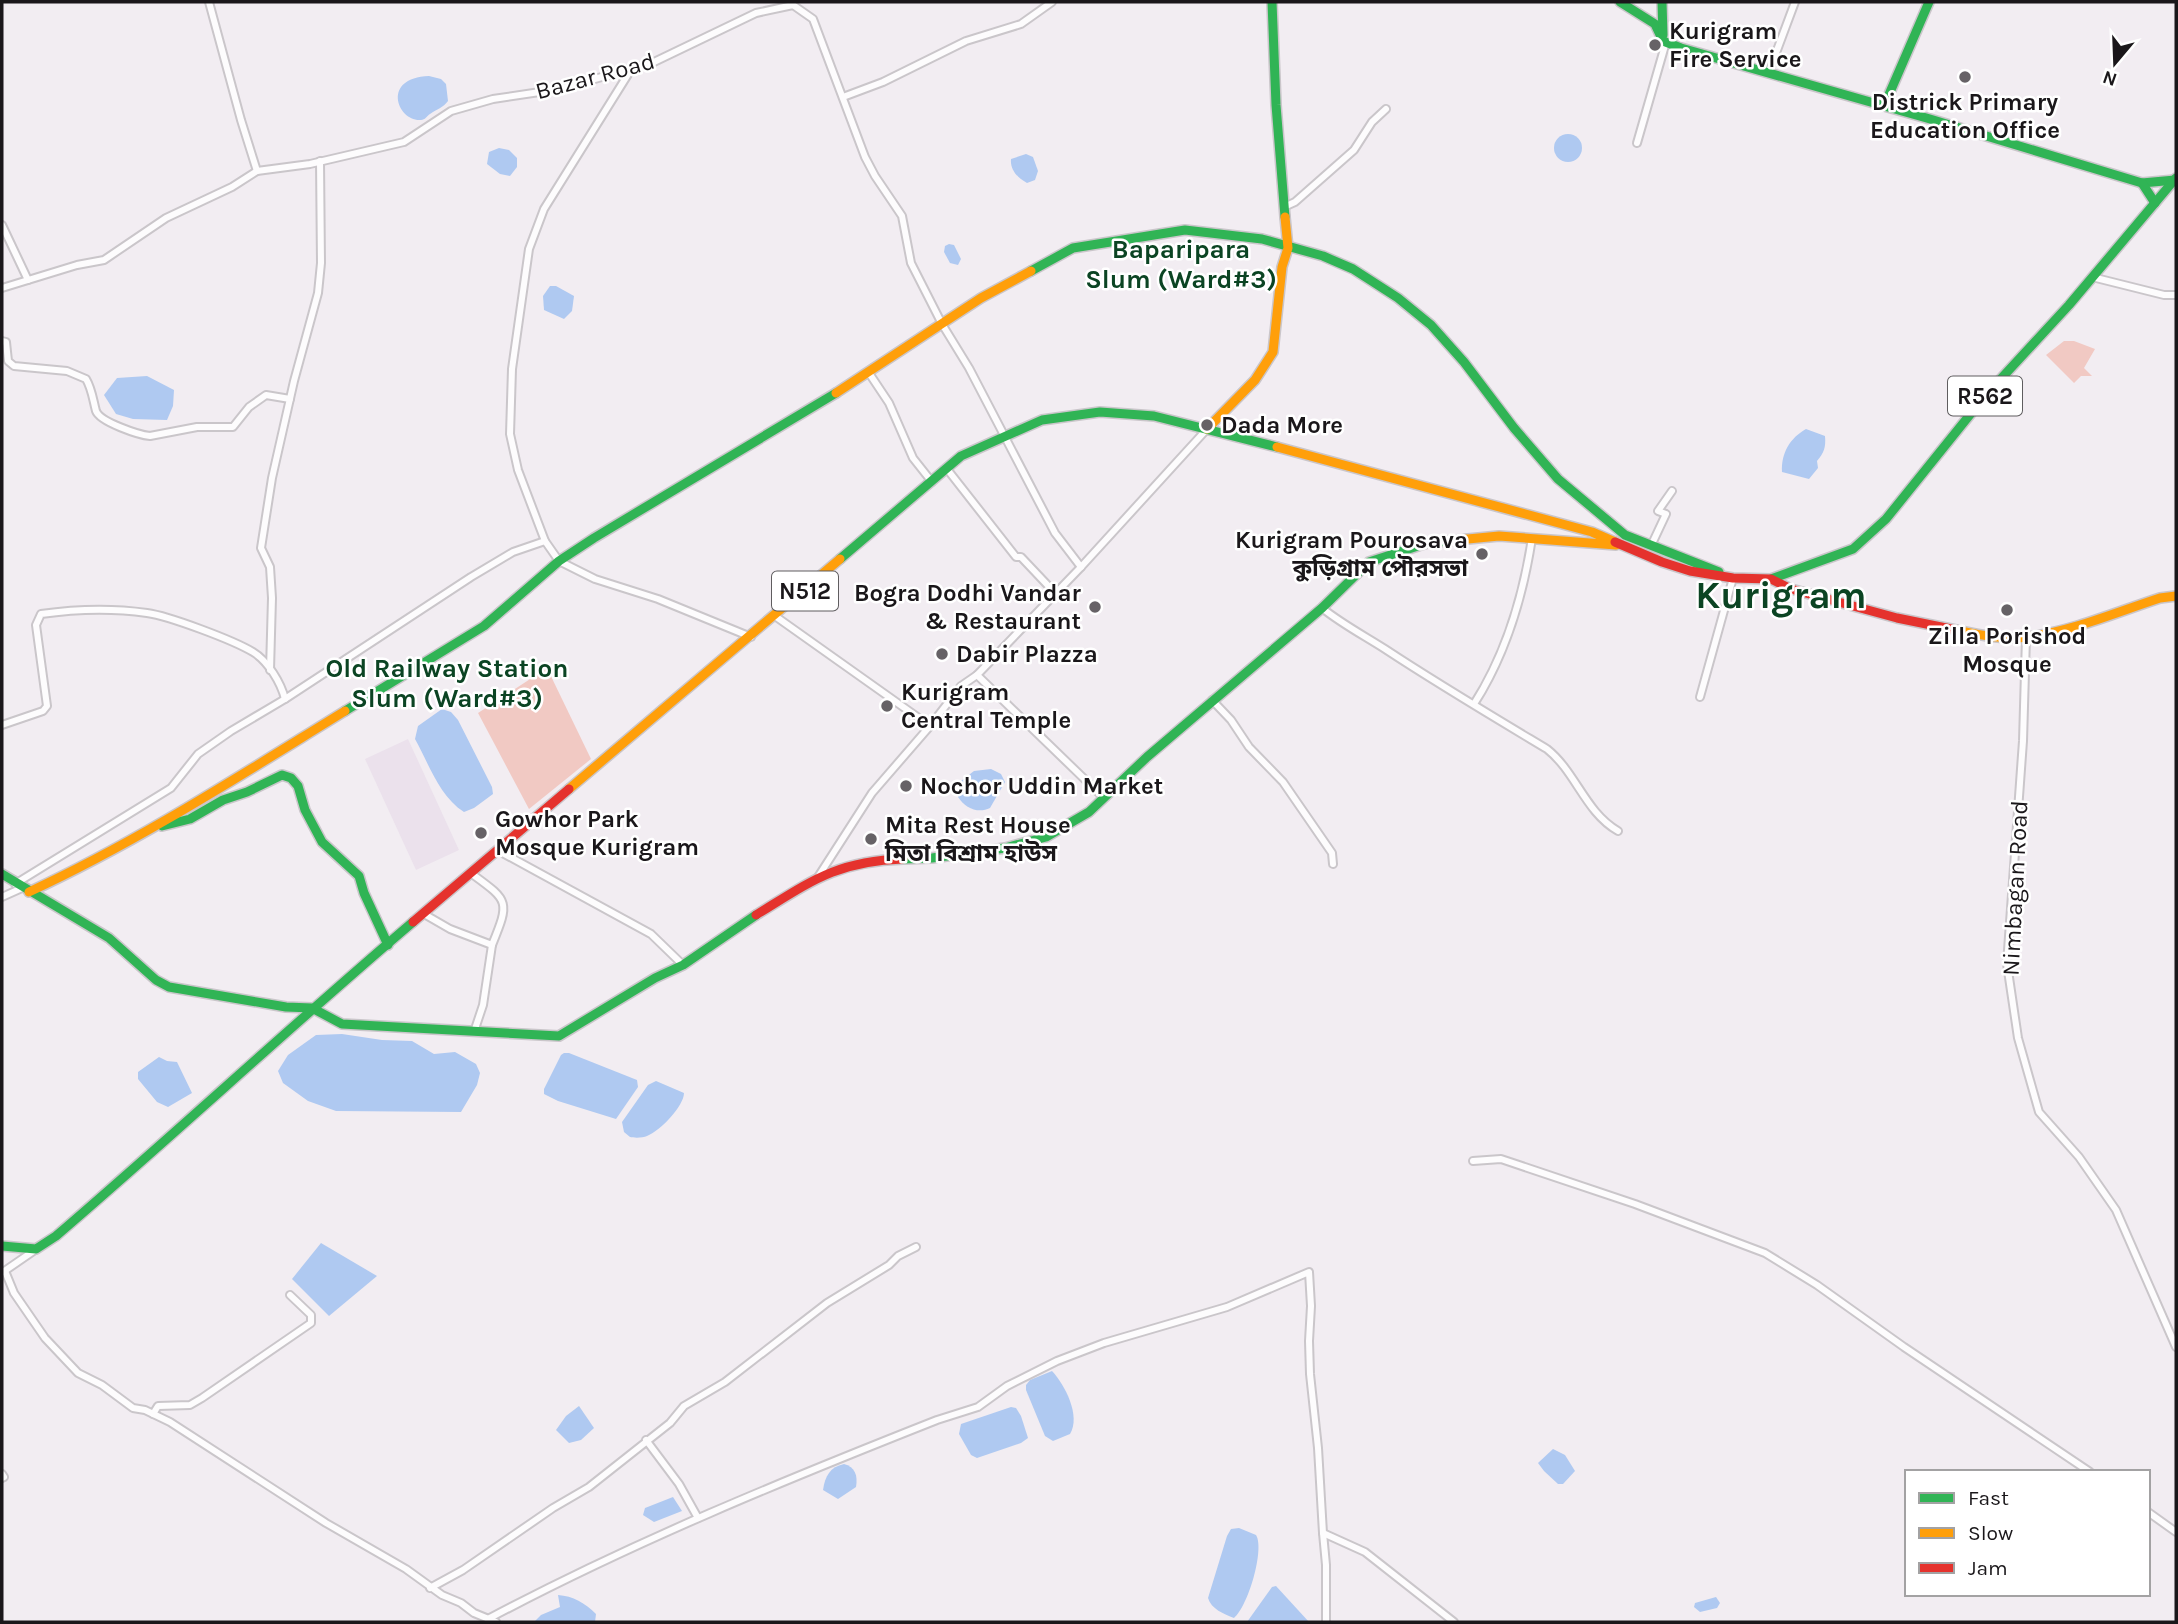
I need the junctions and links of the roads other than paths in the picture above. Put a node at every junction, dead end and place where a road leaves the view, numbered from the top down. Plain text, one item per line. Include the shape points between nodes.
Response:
1 (209, 2) edge
2 (1052, 2) edge
3 (1272, 2) edge
4 (1620, 2) edge
5 (1662, 2) edge
6 (1795, 2) edge
7 (1929, 2) edge
8 (791, 3) edge
9 (1665, 41) junction
10 (632, 68) junction
11 (1770, 74) junction
12 (843, 97) junction
13 (1884, 106) junction
14 (1386, 109) dead end
15 (1637, 143) dead end
16 (320, 161) junction
17 (257, 171) junction
18 (2176, 179) edge
19 (2142, 183) junction
20 (2155, 203) junction
21 (1284, 206) junction
22 (2, 225) edge
23 (1288, 248) junction
24 (2092, 277) junction
25 (28, 280) junction
26 (2, 289) edge
27 (2176, 295) edge
28 (942, 324) junction
29 (2, 341) edge
30 (869, 373) junction
31 (290, 400) junction
32 (1207, 429) junction
33 (1004, 437) junction
34 (947, 469) junction
35 (932, 482) junction
36 (1672, 491) dead end
37 (1532, 538) junction
38 (545, 541) junction
39 (1621, 545) junction
40 (1651, 545) junction
41 (559, 561) junction
42 (1081, 567) junction
43 (1733, 578) junction
44 (1771, 579) junction
45 (1056, 594) junction
46 (2176, 596) edge
47 (1322, 608) junction
48 (775, 617) junction
49 (751, 637) junction
50 (2026, 637) junction
51 (270, 670) junction
52 (977, 675) junction
53 (1700, 696) dead end
54 (285, 699) junction
55 (1212, 700) junction
56 (1474, 704) junction
57 (2, 725) edge
58 (930, 726) junction
59 (1104, 798) junction
60 (151, 829) junction
61 (1618, 831) dead end
62 (499, 851) junction
63 (1333, 864) dead end
64 (2, 874) edge
65 (472, 874) junction
66 (818, 877) junction
67 (22, 888) junction
68 (2, 897) edge
69 (424, 914) junction
70 (388, 945) junction
71 (492, 945) junction
72 (683, 965) junction
73 (312, 1008) junction
74 (474, 1033) junction
75 (1473, 1161) dead end
76 (2, 1246) edge
77 (916, 1247) dead end
78 (36, 1250) junction
79 (3, 1271) edge
80 (290, 1295) dead end
81 (2176, 1347) edge
82 (153, 1414) junction
83 (646, 1440) junction
84 (2087, 1470) edge
85 (2150, 1513) edge
86 (698, 1518) junction
87 (2176, 1532) edge
88 (1323, 1533) junction
89 (430, 1588) junction
90 (488, 1619) junction
91 (496, 1622) edge
92 (1326, 1622) edge
93 (1454, 1622) edge

1 - 17 street
2 - 12 street via 1021,24 965,41
3 - 21 main road
4 - 9 main road via 1655,24
5 - 9 main road
6 - 11 street
7 - 13 main road
8 - 10 street, Bazar Road via 756,13
8 - 12 street, Bazar Road via 813,19
9 - 11 main road
9 - 15 street
10 - 16 street, Bazar Road via 560,89 451,111 404,142
10 - 38 street via 544,209 529,249 512,369 510,434 518,470
11 - 13 main road
12 - 28 street, Bazar Road via 870,166 902,216 911,263
13 - 19 main road
14 - 21 street via 1354,150
16 - 17 street, Bazar Road
16 - 31 street via 318,293
17 - 25 street via 166,218 104,260
18 - 19 main road
18 - 20 main road, R562
19 - 20 main road
20 - 24 main road, R562
21 - 23 main road
22 - 25 street
23 - 28 main road via 1262,239 1185,230 1073,248
23 - 32 main road via 1273,352 1255,380
23 - 40 main road via 1353,269 1431,325 1558,479 1625,534
24 - 27 street
24 - 44 main road, R562 via 1985,396 1886,519 1853,549
25 - 26 street
28 - 30 main road
28 - 33 street, Bazar Road
29 - 31 street via 13,366 68,371 86,379 97,414 143,435 233,427 249,407 266,396
30 - 35 street via 889,402 913,458
30 - 41 main road
31 - 51 street via 261,548 270,567
32 - 33 main road, N512 via 1154,416 1100,412 1042,420
32 - 39 main road, N512 via 1592,532
32 - 42 street
33 - 34 main road, N512 via 961,456
33 - 42 street, Bazar Road via 1055,533
34 - 35 main road, N512
34 - 45 street via 1016,557
35 - 48 main road, N512
36 - 40 street via 1658,511 1667,514
37 - 39 main road
37 - 47 main road via 1499,536 1427,543 1369,562
37 - 56 street via 1516,616
38 - 41 street
38 - 54 street via 513,552 471,577
39 - 43 main road, N512 via 1690,571
40 - 43 main road
41 - 49 street
41 - 60 main road via 484,626
42 - 45 street
43 - 44 main road, N512
43 - 53 street
44 - 50 main road via 1791,589 1897,618 1989,637
45 - 52 street
46 - 50 main road
47 - 55 main road
47 - 56 street via 1350,630
48 - 49 main road, N512
48 - 58 street
49 - 62 main road, N512
50 - 81 street, Nimbagan Road via 2007,964 2018,1038 2039,1112 2079,1157 2116,1210
51 - 54 street
51 - 57 street via 255,652 150,613 97,609 41,614 36,625 47,706
52 - 58 street via 961,686
52 - 59 street
54 - 67 street via 198,754 171,788
55 - 59 main road
55 - 63 street via 1283,782 1332,853
56 - 61 street via 1547,748 1595,814
58 - 66 street via 872,793
59 - 66 main road via 1046,837 932,858 876,860
60 - 67 main road via 85,866
60 - 70 main road via 190,818 282,775 291,778 322,842 359,876
62 - 65 main road, N512
62 - 72 street via 651,934
64 - 67 main road
65 - 69 main road, N512
65 - 71 street via 504,902
66 - 72 main road
67 - 68 street
67 - 73 main road via 109,938 169,987
69 - 70 main road, N512
69 - 71 street
70 - 73 main road, N512
71 - 74 street
72 - 74 main road via 559,1036
73 - 74 main road via 342,1024
73 - 78 main road, N512 via 179,1130
75 - 84 street via 1501,1159 1765,1253
76 - 78 main road
77 - 83 street via 827,1303 736,1374 684,1406
78 - 79 street
79 - 82 street via 64,1360 133,1408
80 - 82 street via 311,1315 311,1324 190,1405 158,1406
82 - 89 street
83 - 86 street
83 - 89 street via 589,1487
85 - 87 street
86 - 88 street via 978,1407 1007,1386 1057,1361 1227,1307 1309,1272 1308,1340
86 - 90 street
88 - 92 street
88 - 93 street via 1365,1552
89 - 90 street
90 - 91 street

